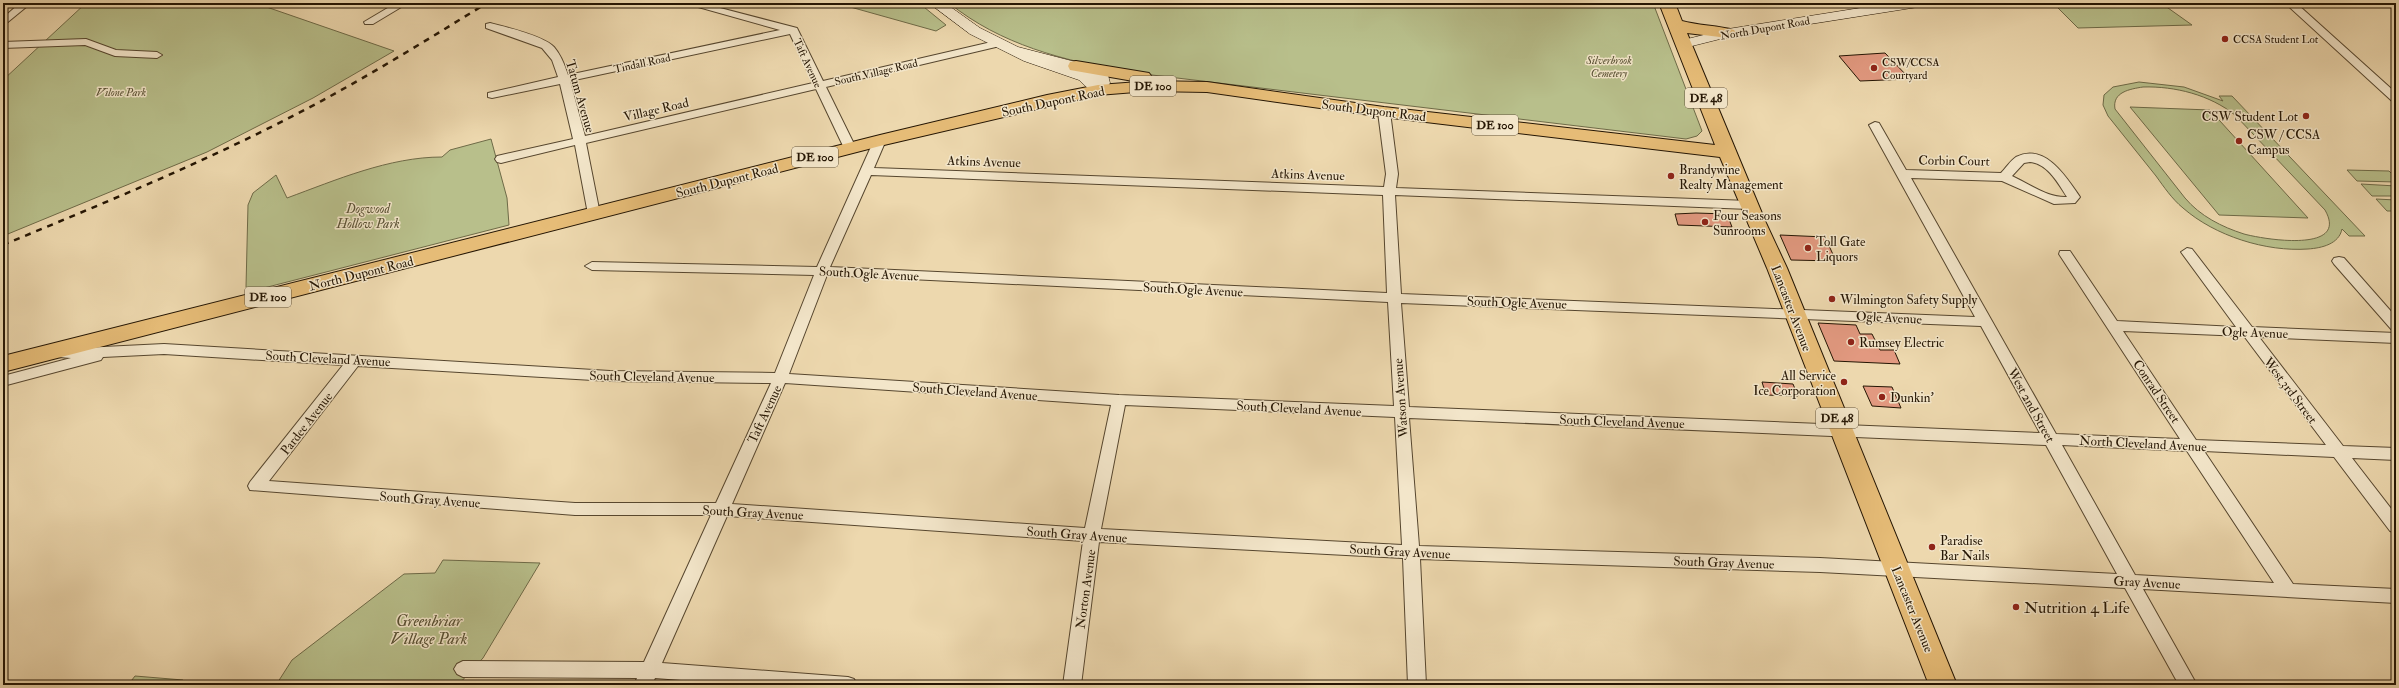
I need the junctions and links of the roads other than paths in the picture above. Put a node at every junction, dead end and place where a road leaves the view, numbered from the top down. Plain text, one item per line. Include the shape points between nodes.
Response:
1 (26, 3) edge
2 (403, 3) edge
3 (689, 3) edge
4 (936, 3) edge
5 (1667, 3) edge
6 (1918, 3) edge
7 (2290, 3) edge
8 (369, 22) dead end
9 (3, 23) edge
10 (1676, 24) junction
11 (490, 26) dead end
12 (793, 30) junction
13 (1728, 33) junction
14 (1000, 43) junction
15 (1684, 44) junction
16 (3, 45) edge
17 (1018, 51) junction
18 (157, 55) dead end
19 (1076, 66) junction
20 (564, 80) junction
21 (818, 85) junction
22 (1207, 87) junction
23 (1098, 90) junction
24 (492, 95) dead end
25 (2396, 99) edge
26 (1384, 112) junction
27 (1875, 125) dead end
28 (880, 140) junction
29 (580, 142) junction
30 (850, 148) junction
31 (1727, 152) junction
32 (501, 159) dead end
33 (866, 172) junction
34 (1902, 174) junction
35 (2004, 177) junction
36 (1389, 192) junction
37 (1749, 205) junction
38 (594, 214) junction
39 (534, 230) joint
40 (2186, 252) dead end
41 (2065, 254) dead end
42 (2339, 261) dead end
43 (592, 266) dead end
44 (822, 271) junction
45 (1394, 298) junction
46 (1793, 313) junction
47 (1985, 322) junction
48 (2114, 326) junction
49 (2396, 326) edge
50 (2247, 332) junction
51 (2396, 338) edge
52 (110, 353) junction
53 (355, 359) junction
54 (9, 362) edge
55 (780, 378) junction
56 (3, 381) edge
57 (1119, 400) junction
58 (1401, 413) junction
59 (1841, 429) junction
60 (2051, 438) junction
61 (2193, 445) junction
62 (2339, 452) junction
63 (2396, 454) edge
64 (256, 486) joint
65 (720, 509) junction
66 (2396, 527) edge
67 (1092, 535) junction
68 (1411, 552) junction
69 (1898, 569) junction
70 (2129, 581) junction
71 (2286, 589) junction
72 (2396, 596) edge
73 (464, 669) dead end
74 (646, 677) edge
75 (848, 685) edge
76 (1072, 685) edge
77 (1417, 685) edge
78 (1943, 685) edge
79 (2188, 685) edge

1 - 9 street
2 - 8 street
3 - 12 street, Taft Avenue
4 - 14 main road via 975,31
5 - 10 main road, DE 48
6 - 13 main road, North Dupont Road
7 - 25 street
10 - 13 main road via 1697,31
10 - 15 main road, DE 48
11 - 20 street, Tatum Avenue via 550,49
12 - 20 street, Tindall Road
12 - 21 street, Taft Avenue
13 - 15 main road, North Dupont Road
14 - 17 main road
14 - 21 street, South Village Road
15 - 31 main road, Lancaster Avenue / DE 48
16 - 18 street via 86,42 115,52
17 - 19 main road
17 - 23 main road via 1029,58 1084,76
19 - 22 main road
19 - 23 main road via 1103,78
20 - 24 street, Tindall Road
20 - 29 street, Tatum Avenue
21 - 29 street, Village Road
21 - 30 street, Taft Avenue
22 - 23 main road, South Dupont Road / DE 100 via 1148,86
22 - 26 main road, South Dupont Road / DE 100
23 - 28 main road, South Dupont Road / DE 100
26 - 31 main road, South Dupont Road / DE 100
26 - 36 street, Watson Avenue via 1392,174
27 - 34 street, West 2nd Street
28 - 30 main road, South Dupont Road / DE 100
28 - 33 street, Taft Avenue
29 - 32 street, Village Road
29 - 38 street, Tatum Avenue
30 - 38 main road, South Dupont Road / DE 100
31 - 37 main road, Lancaster Avenue / DE 48
33 - 36 street, Atkins Avenue
33 - 44 street, Taft Avenue
34 - 35 street, Corbin Court
34 - 47 street, West 2nd Street
35 - 35 street, Corbin Court via 2020,160 2039,159 2046,161 2074,197 2072,200 2058,201
36 - 37 street, Atkins Avenue
36 - 45 street, Watson Avenue
37 - 46 main road, Lancaster Avenue / DE 48 via 1777,268
38 - 39 main road, South Dupont Road / DE 100
39 - 54 main road, North Dupont Road / DE 100
40 - 50 street, West 3rd Street
41 - 48 street, Conrad Street
42 - 49 street
43 - 44 street, South Ogle Avenue
44 - 45 street, South Ogle Avenue
44 - 55 street, Taft Avenue
45 - 46 street, South Ogle Avenue
45 - 58 street, Watson Avenue
46 - 47 street, Ogle Avenue
46 - 59 main road, Lancaster Avenue / DE 48
47 - 60 street, West 2nd Street
48 - 50 street, Ogle Avenue
48 - 61 street, Conrad Street
50 - 51 street, Ogle Avenue
50 - 62 street, West 3rd Street
52 - 53 street, South Cleveland Avenue via 164,349
52 - 54 street, South Cleveland Avenue via 78,351
52 - 56 street, South Cleveland Avenue
53 - 55 street, South Cleveland Avenue via 610,376
53 - 64 street, Pardee Avenue
55 - 57 street, South Cleveland Avenue
55 - 65 street, Taft Avenue
57 - 58 street, South Cleveland Avenue
57 - 67 street, Norton Avenue
58 - 59 street, South Cleveland Avenue
58 - 68 street, Watson Avenue
59 - 60 street, North Cleveland Avenue
59 - 69 main road, Lancaster Avenue / DE 48
60 - 61 street, North Cleveland Avenue
60 - 70 street, West 2nd Street
61 - 62 street, North Cleveland Avenue
61 - 71 street, Conrad Street
62 - 63 street, North Cleveland Avenue
62 - 66 street, West 3rd Street
64 - 65 street, South Gray Avenue via 575,509
65 - 67 street, South Gray Avenue
65 - 74 street, Taft Avenue
67 - 68 street, South Gray Avenue
67 - 76 street, Norton Avenue
68 - 69 street, South Gray Avenue
68 - 77 street, Watson Avenue
69 - 70 street, Gray Avenue
69 - 78 main road, Lancaster Avenue / DE 48
70 - 71 street, Gray Avenue
70 - 79 street, West 2nd Street
71 - 72 street, Gray Avenue
73 - 74 street
74 - 75 street

